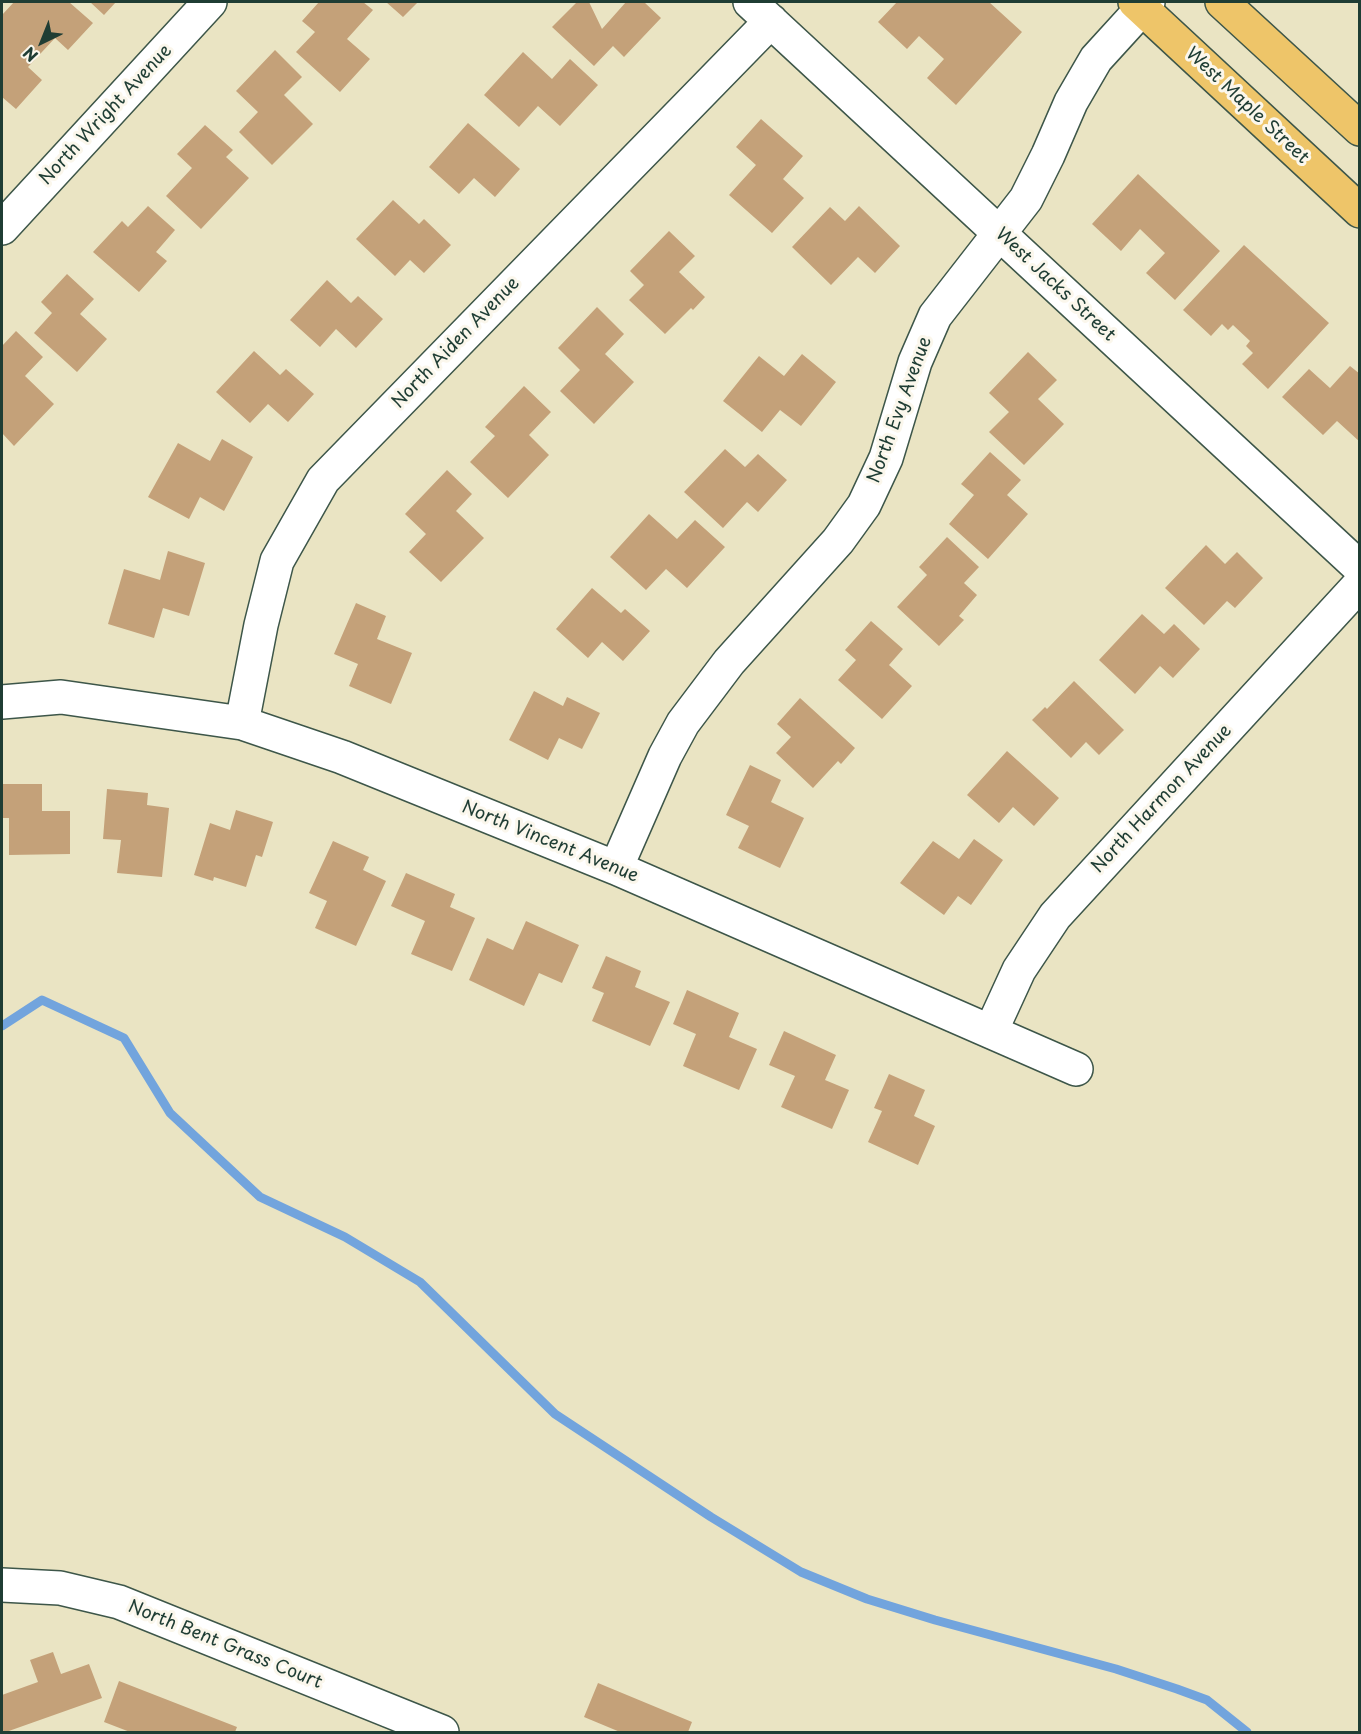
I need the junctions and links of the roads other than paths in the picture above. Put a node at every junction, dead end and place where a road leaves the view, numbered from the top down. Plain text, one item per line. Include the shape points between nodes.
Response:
1 (210, 2) edge
2 (1222, 2) edge
3 (1142, 4) edge
4 (760, 11) edge
5 (1359, 129) edge
6 (1359, 211) edge
7 (2, 228) edge
8 (999, 233) junction
9 (1359, 568) edge
10 (1359, 584) edge
11 (2, 702) edge
12 (242, 723) junction
13 (616, 868) junction
14 (991, 1031) junction
15 (1076, 1069) dead end
16 (2, 1585) edge
17 (442, 1732) edge

1 - 7 street, North Wright Avenue
2 - 5 main road
3 - 6 main road, West Maple Street
3 - 8 street, North Evy Avenue via 1096,59 1071,102 1026,199
4 - 8 street, West Jacks Street
4 - 12 street, North Aiden Avenue via 323,480 277,561
8 - 9 street, West Jacks Street
8 - 13 street, North Evy Avenue via 935,316 915,362 886,458 864,506 838,541 729,662 683,723
10 - 14 street, North Harmon Avenue via 1054,916 1018,970
11 - 12 street, North Vincent Avenue via 61,698
12 - 13 street, North Vincent Avenue via 342,757
13 - 14 street, North Vincent Avenue
14 - 15 street, North Vincent Avenue
16 - 17 street, North Bent Grass Court via 60,1588 119,1602

